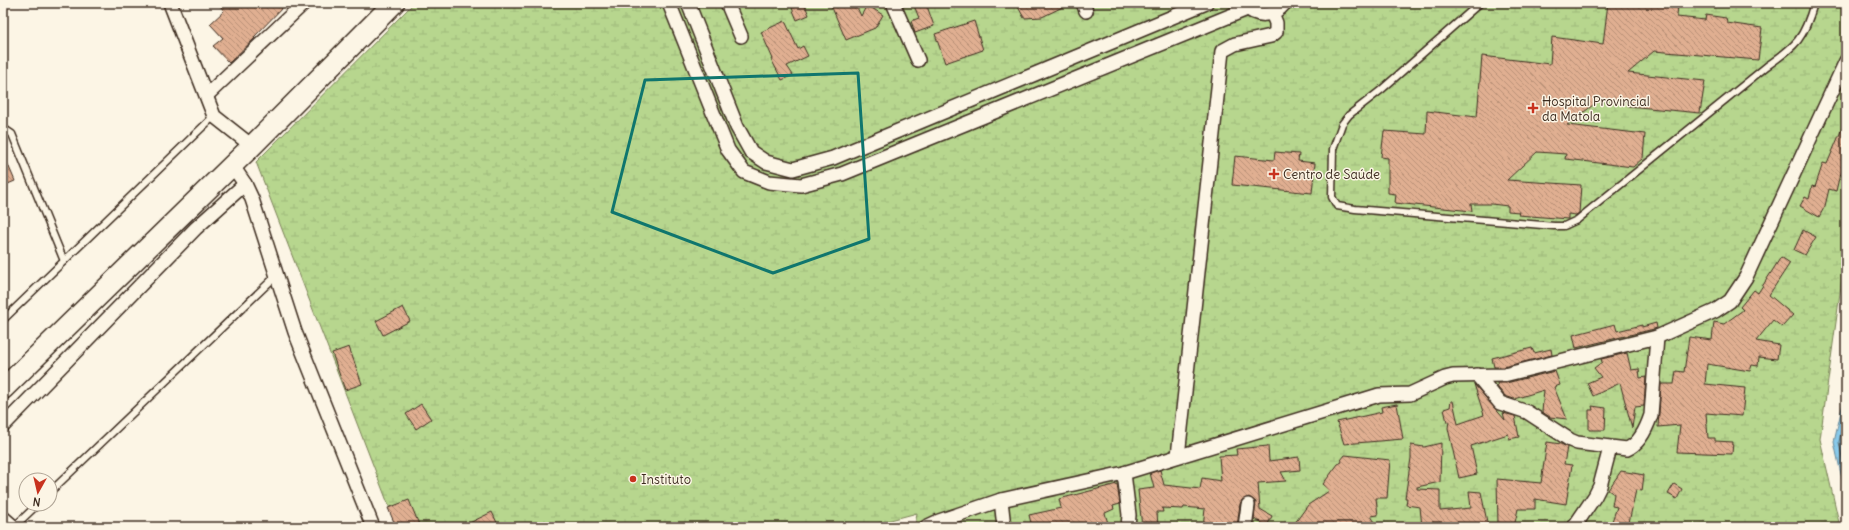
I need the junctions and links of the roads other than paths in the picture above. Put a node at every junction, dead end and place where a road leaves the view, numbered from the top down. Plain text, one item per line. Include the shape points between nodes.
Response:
1 (170, 3) edge
2 (304, 3) edge
3 (394, 3) edge
4 (669, 3) edge
5 (688, 3) edge
6 (727, 3) edge
7 (893, 3) edge
8 (1206, 3) edge
9 (1285, 3) edge
10 (1480, 3) edge
11 (1814, 3) edge
12 (1244, 6) edge
13 (1272, 13) junction
14 (741, 36) dead end
15 (918, 60) dead end
16 (1846, 61) edge
17 (207, 95) junction
18 (214, 116) junction
19 (3, 128) edge
20 (252, 146) junction
21 (232, 165) junction
22 (246, 184) junction
23 (64, 261) junction
24 (277, 275) junction
25 (3, 320) edge
26 (1657, 337) junction
27 (1477, 375) junction
28 (3, 389) edge
29 (3, 426) edge
30 (1610, 448) junction
31 (1178, 456) junction
32 (1124, 472) junction
33 (58, 484) edge
34 (1001, 500) junction
35 (1248, 505) dead end
36 (31, 512) edge
37 (3, 513) edge
38 (18, 526) edge
39 (373, 527) edge
40 (926, 527) edge
41 (1004, 527) edge
42 (1128, 527) edge
43 (1245, 527) edge
44 (1574, 527) edge

1 - 17 street
2 - 17 street
3 - 20 main road
4 - 12 street via 728,150 744,172 769,182 801,185 842,174
5 - 8 street via 737,127 751,152 766,162 793,169 833,158
6 - 14 street
7 - 15 street
9 - 13 street
10 - 11 lane via 1349,115 1342,124 1333,149 1332,196 1337,206 1355,210 1554,226 1568,224 1789,51 1800,40 1808,25
12 - 13 street via 1255,14
13 - 31 street via 1276,32 1271,36 1235,44 1222,51
16 - 26 street via 1746,278 1730,301 1715,311
17 - 18 street
18 - 20 street
18 - 23 lane
19 - 23 lane via 12,134
20 - 21 main road
21 - 22 street
21 - 28 main road
22 - 24 street
22 - 29 street via 196,228
23 - 25 lane
24 - 33 lane
24 - 39 street via 295,332
26 - 27 street via 1504,375
26 - 30 street via 1652,415 1648,426 1632,447
27 - 30 street via 1500,404 1528,412 1577,443
27 - 31 street via 1445,378 1410,394 1379,395
30 - 44 street via 1600,486
31 - 32 street
32 - 34 street
32 - 42 street
34 - 40 street
34 - 41 street
35 - 43 street
36 - 38 lane
37 - 38 lane

